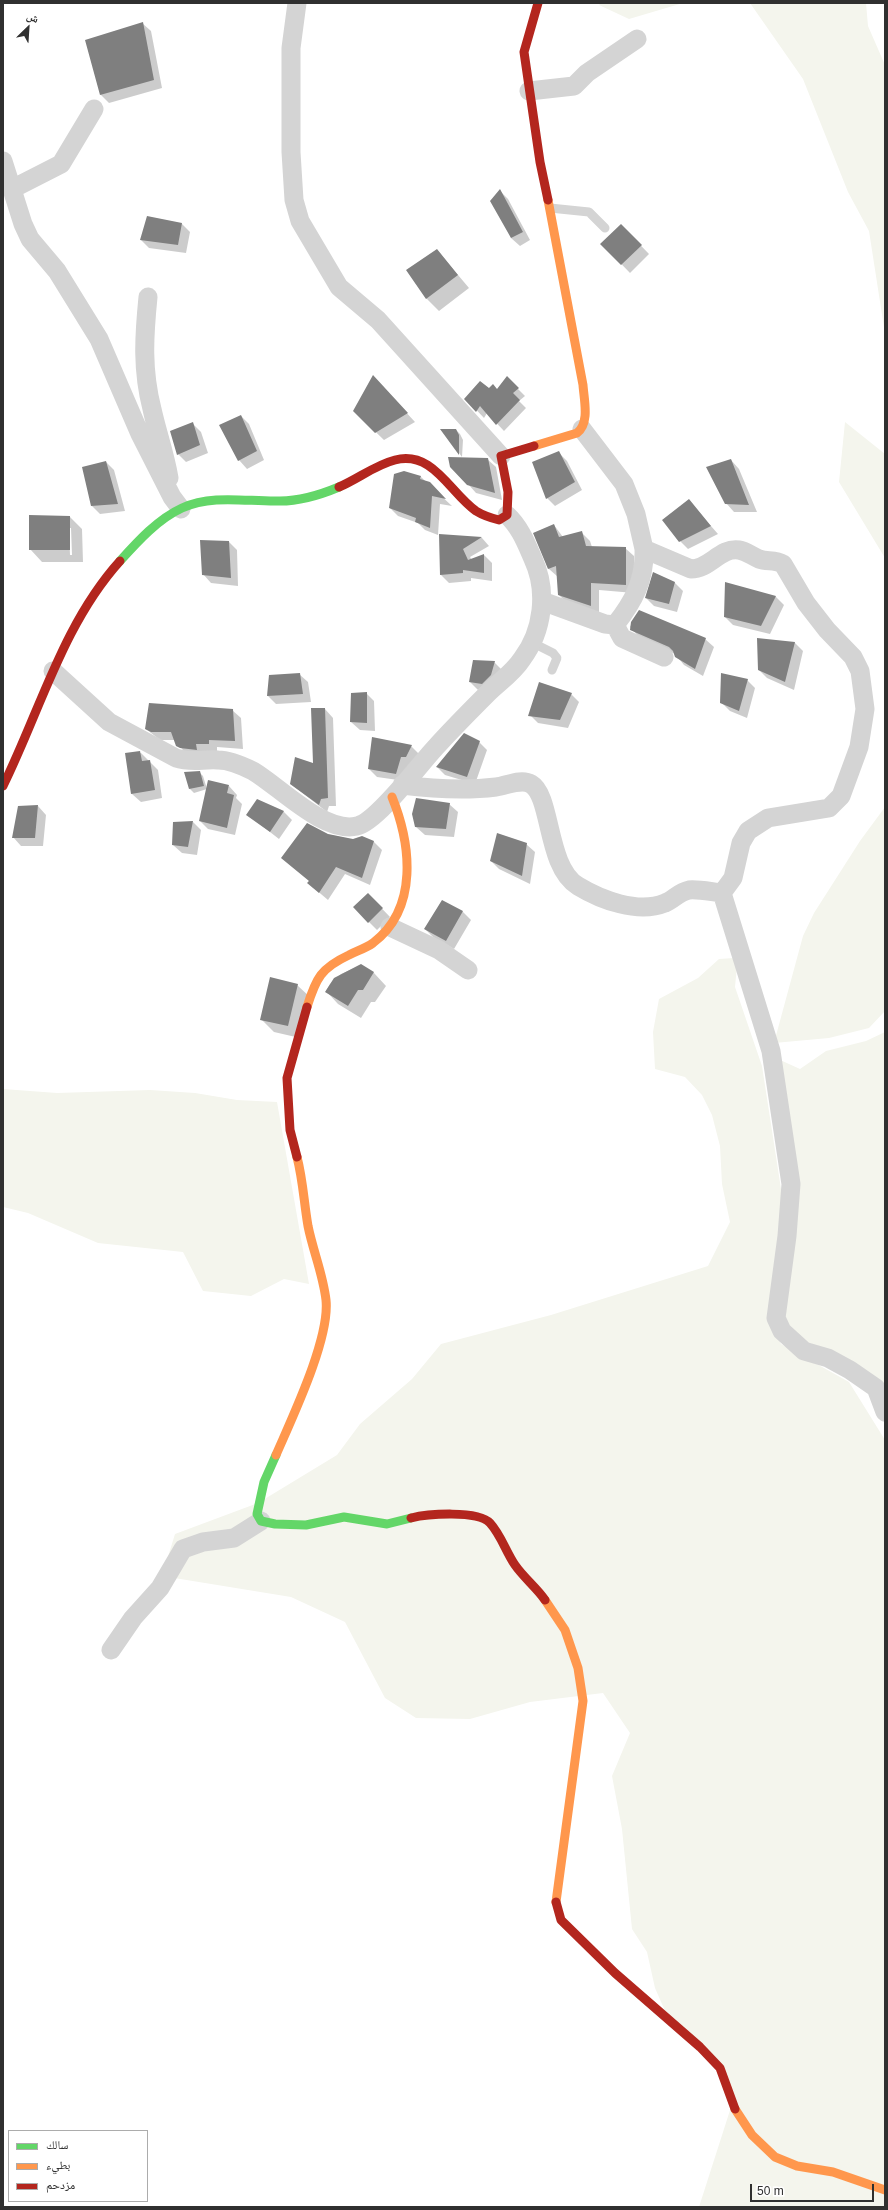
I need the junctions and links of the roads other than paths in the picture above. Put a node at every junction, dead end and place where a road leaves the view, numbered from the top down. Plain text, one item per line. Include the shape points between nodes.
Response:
1 (298, 3) edge
2 (538, 3) edge
3 (636, 39) dead end
4 (530, 91) junction
5 (94, 109) dead end
6 (3, 161) edge
7 (12, 189) junction
8 (550, 208) junction
9 (605, 228) dead end
10 (148, 297) dead end
11 (582, 430) junction
12 (501, 456) junction
13 (176, 503) junction
14 (507, 515) junction
15 (644, 549) junction
16 (542, 601) junction
17 (615, 625) junction
18 (531, 642) junction
19 (664, 657) dead end
20 (552, 670) dead end
21 (54, 671) junction
22 (3, 786) edge
23 (397, 791) junction
24 (722, 893) junction
25 (390, 927) junction
26 (468, 970) dead end
27 (885, 1412) edge
28 (261, 1521) junction
29 (111, 1650) dead end
30 (885, 2190) edge

1 - 12 street via 291,48 290,152 294,200 300,221 339,287 378,320
2 - 4 street via 524,52
3 - 4 street via 574,86
4 - 8 street via 540,162
5 - 7 street via 61,164
6 - 7 street
7 - 13 street via 30,239 57,271 100,339 140,434
8 - 9 lane via 589,212
8 - 11 street via 583,386 585,416
10 - 13 street via 143,340 146,373 151,409
11 - 12 street
11 - 15 street via 624,484 636,514
12 - 14 street via 508,492
13 - 14 street via 188,505 214,499 295,500 326,492 398,459 410,459 425,462 438,471 483,516 499,520
13 - 21 street via 118,562 85,609
14 - 16 street via 515,522 536,563 542,584
15 - 17 street via 645,563 637,594
15 - 24 street via 691,569 706,566 731,550 740,550 766,561 776,560 783,564 806,603 826,630 853,657 863,682 865,709 859,747 841,796 829,808 768,818 748,831 741,843 733,878
16 - 17 street via 605,624
16 - 18 street via 540,617
17 - 19 street via 622,638
18 - 20 lane via 553,653 556,658
18 - 23 street via 523,659 509,675 488,693
21 - 22 street
21 - 23 street via 94,710 130,734 187,762 219,760 251,770 318,817 333,824 349,828 359,826 374,818
23 - 24 street via 461,790 520,782 530,783 541,798 551,838 567,878 578,886 606,899 628,905 651,906 665,903 690,890
23 - 25 street via 406,839 407,864 402,907
24 - 27 street via 771,1051 791,1184 776,1318 782,1331 804,1351 828,1358 876,1388
25 - 26 street via 439,950
25 - 28 street via 372,943 333,962 319,973 287,1078 290,1130 300,1167 308,1227 323,1280 326,1302 323,1332 264,1482 257,1514
28 - 29 street via 234,1538 203,1542 182,1549 160,1588 133,1618
28 - 30 street via 306,1525 344,1517 387,1524 416,1516 448,1514 488,1521 515,1565 544,1598 565,1630 578,1668 583,1701 556,1901 561,1920 615,1973 700,2047 720,2068 732,2104 752,2135 775,2157 797,2166 834,2172

